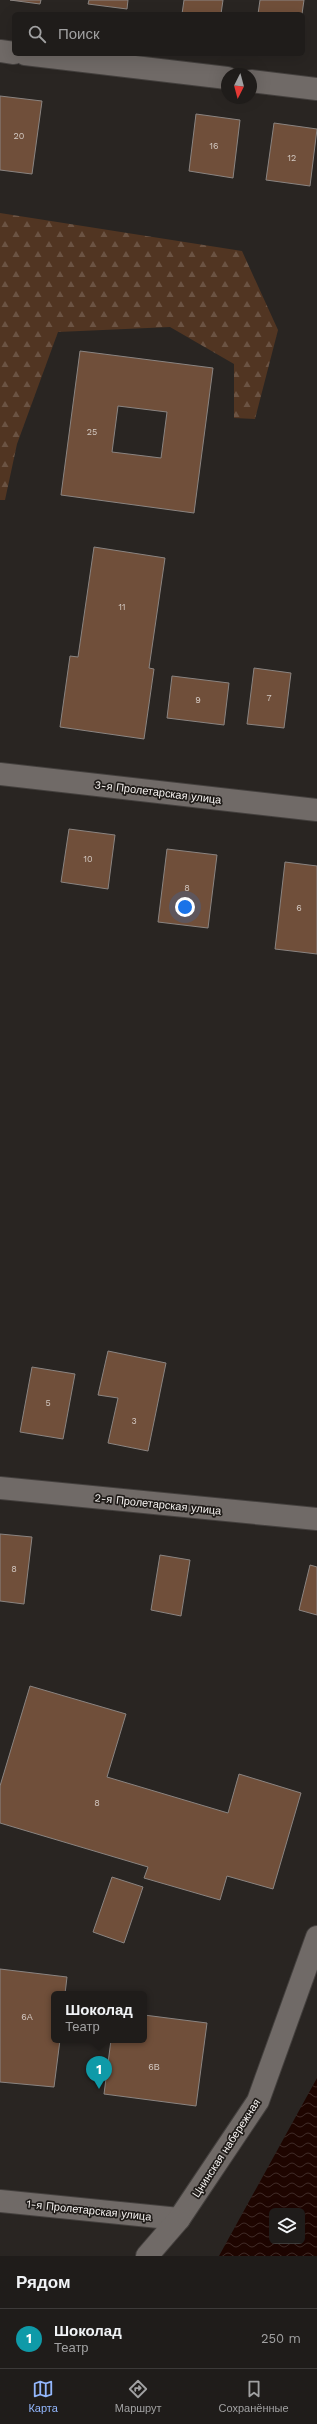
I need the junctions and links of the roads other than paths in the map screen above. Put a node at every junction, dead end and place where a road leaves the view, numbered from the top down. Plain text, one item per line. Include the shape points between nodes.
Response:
1 (0, 51) edge
2 (12, 53) edge
3 (42, 56) edge
4 (221, 77) edge
5 (257, 82) edge
6 (317, 89) edge
7 (0, 774) edge
8 (317, 810) edge
9 (0, 1488) edge
10 (317, 1520) edge
11 (317, 1937) edge
12 (0, 2201) edge
13 (179, 2219) junction
14 (147, 2256) edge

1 - 2 street
3 - 4 street
5 - 6 street
7 - 8 street, 3-я Пролетарская улица
9 - 10 street, 2-я Пролетарская улица
11 - 13 street, Цнинская набережная via 258,2101
12 - 13 street, 1-я Пролетарская улица
13 - 14 street, Цнинская набережная

